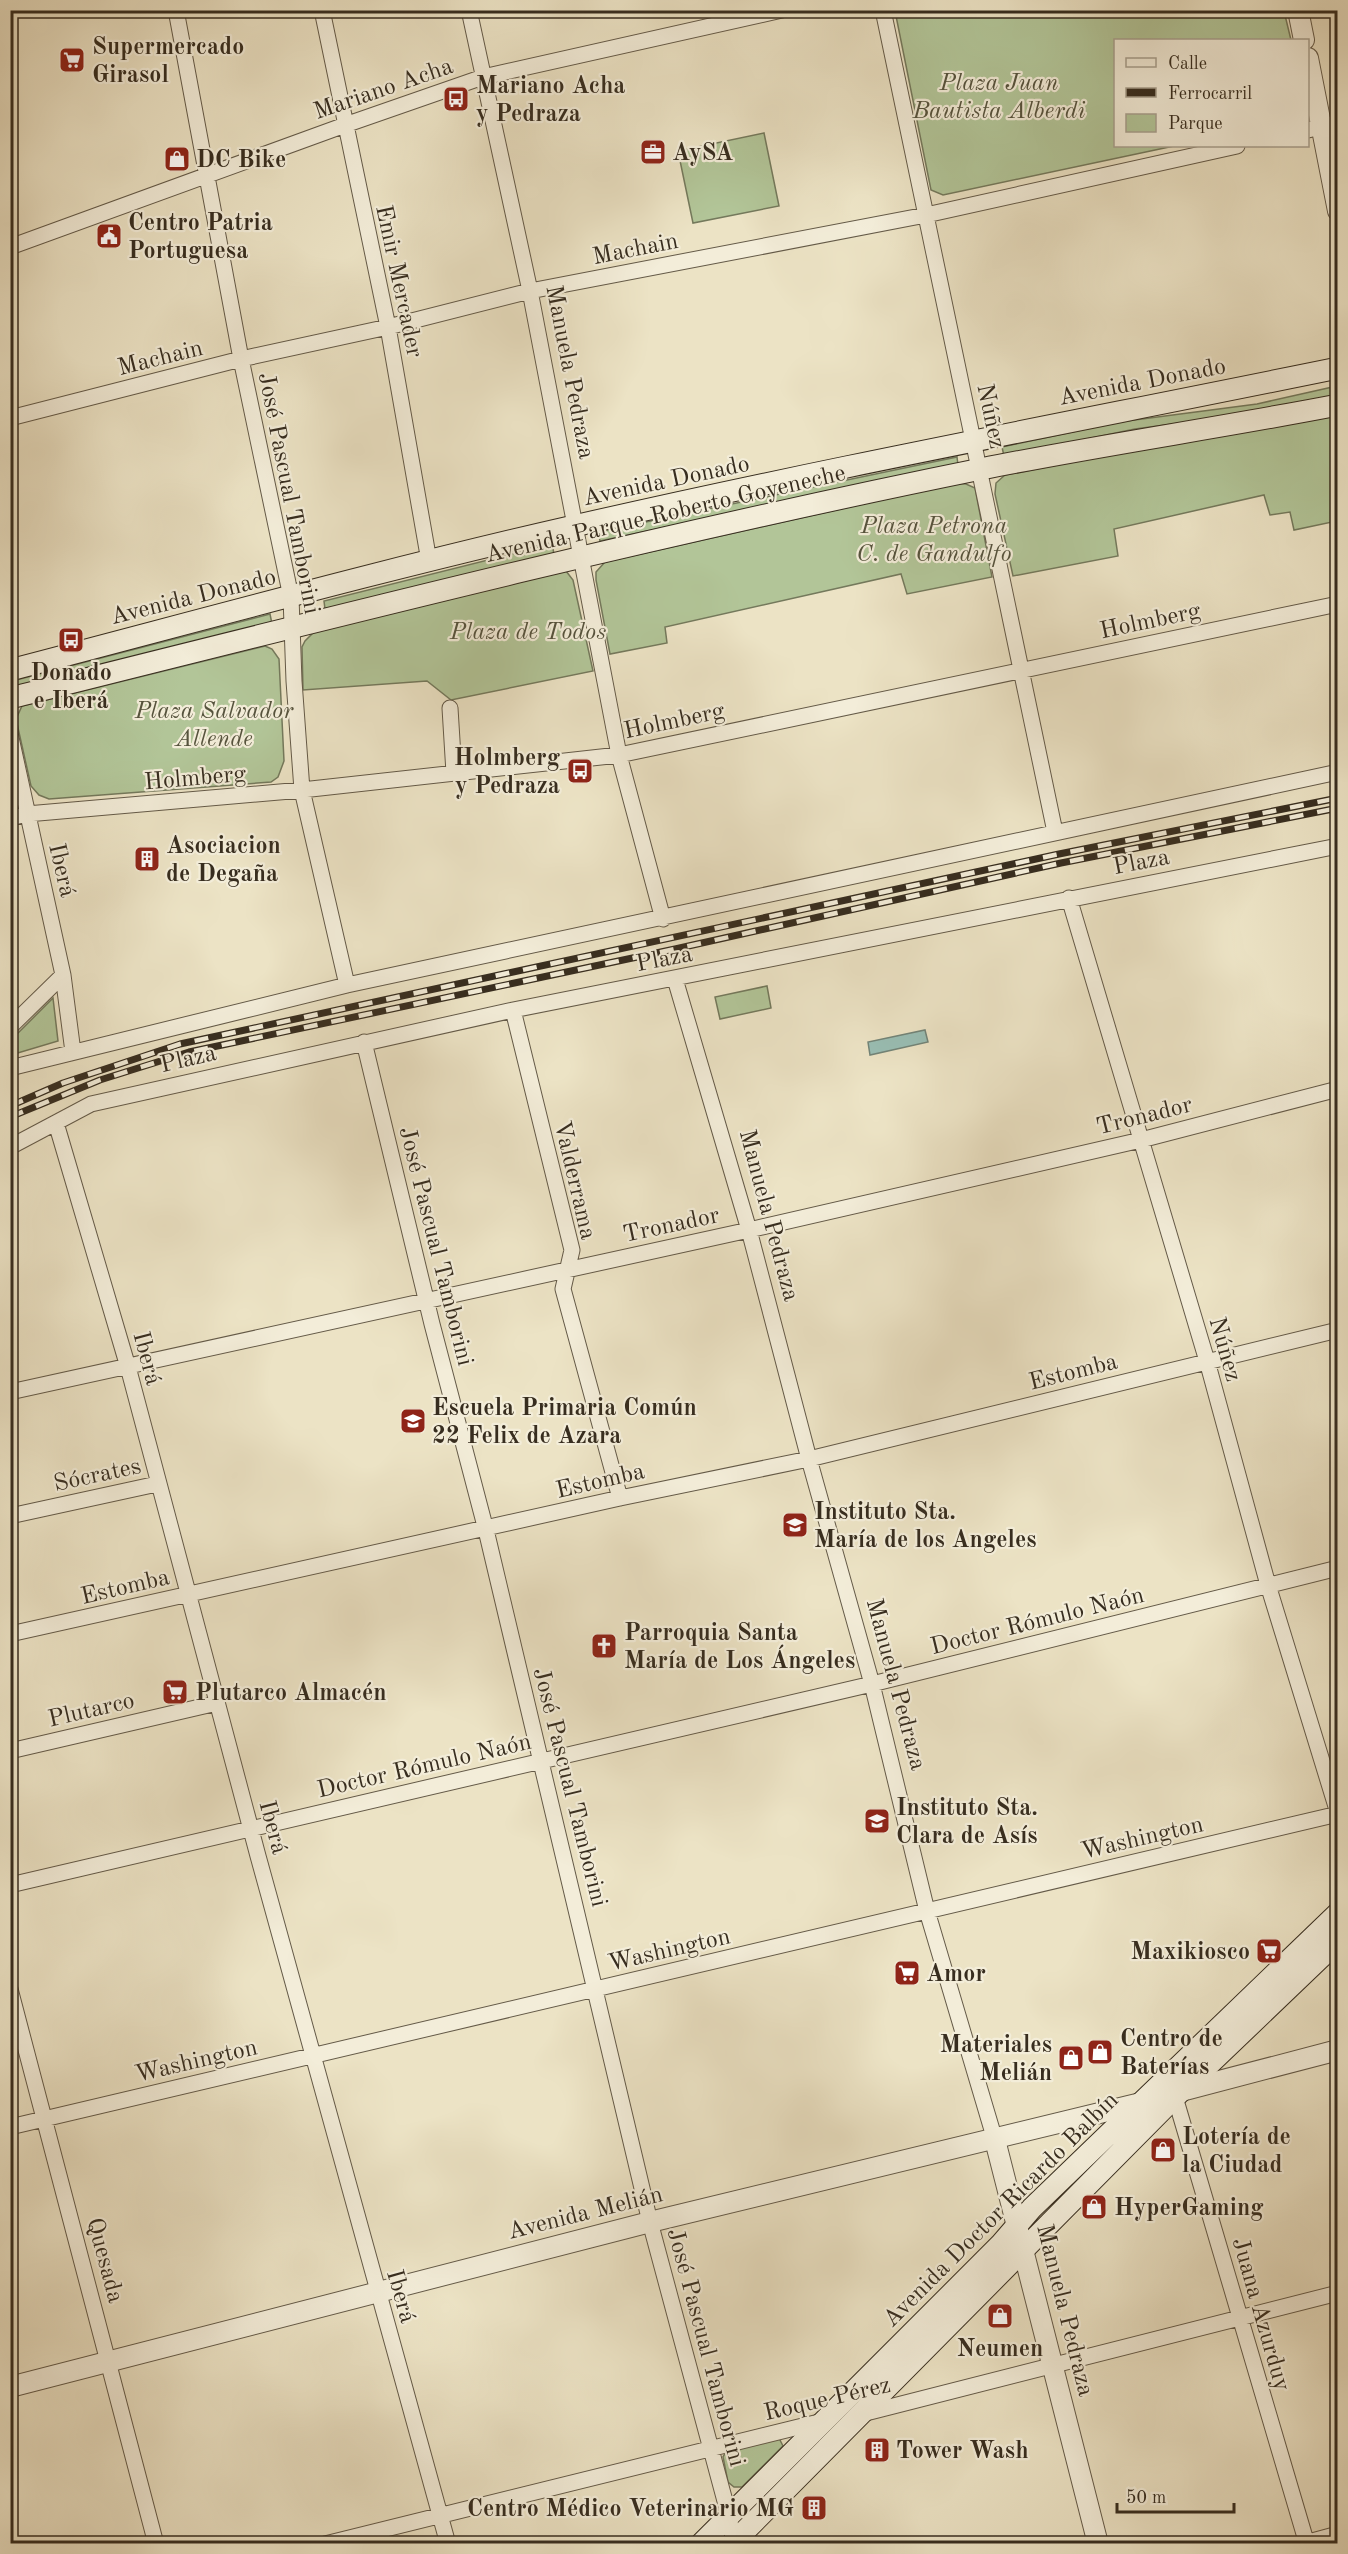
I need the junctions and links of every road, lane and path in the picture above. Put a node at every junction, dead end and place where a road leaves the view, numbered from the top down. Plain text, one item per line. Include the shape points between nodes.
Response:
1 (176, 10) edge
2 (322, 10) edge
3 (469, 10) edge
4 (782, 10) edge
5 (883, 10) edge
6 (1298, 10) edge
7 (1304, 39) edge
8 (1309, 63) edge
9 (483, 77) junction
10 (345, 125) junction
11 (1322, 126) edge
12 (1232, 147) edge
13 (208, 176) junction
14 (1338, 211) edge
15 (926, 215) junction
16 (10, 247) edge
17 (530, 291) junction
18 (388, 327) junction
19 (241, 359) junction
20 (1338, 368) edge
21 (1338, 405) edge
22 (10, 418) edge
23 (974, 441) junction
24 (980, 469) junction
25 (574, 526) junction
26 (580, 556) junction
27 (429, 561) junction
28 (291, 597) junction
29 (1338, 604) edge
30 (293, 627) junction
31 (10, 670) edge
32 (1021, 670) junction
33 (10, 698) edge
34 (450, 708) dead end
35 (10, 733) edge
36 (619, 755) junction
37 (1338, 772) edge
38 (454, 773) junction
39 (302, 790) junction
40 (27, 814) junction
41 (10, 818) edge
42 (1055, 832) junction
43 (1338, 846) edge
44 (1069, 898) junction
45 (663, 918) junction
46 (63, 975) junction
47 (675, 979) junction
48 (346, 986) junction
49 (513, 1010) junction
50 (10, 1027) edge
51 (364, 1042) junction
52 (73, 1052) junction
53 (10, 1068) edge
54 (1338, 1089) edge
55 (56, 1123) junction
56 (1141, 1140) junction
57 (10, 1147) edge
58 (748, 1230) junction
59 (567, 1270) junction
60 (426, 1302) junction
61 (1338, 1329) edge
62 (1207, 1361) junction
63 (128, 1368) junction
64 (10, 1392) edge
65 (809, 1459) junction
66 (157, 1484) junction
67 (620, 1498) junction
68 (10, 1516) edge
69 (486, 1530) junction
70 (1338, 1568) edge
71 (1268, 1585) junction
72 (189, 1594) junction
73 (10, 1634) edge
74 (872, 1684) junction
75 (217, 1703) junction
76 (10, 1751) edge
77 (541, 1761) junction
78 (1338, 1813) edge
79 (251, 1828) junction
80 (10, 1885) edge
81 (927, 1911) junction
82 (1338, 1913) edge
83 (1338, 1941) edge
84 (10, 1989) edge
85 (597, 1989) junction
86 (1338, 2050) edge
87 (313, 2056) junction
88 (1178, 2094) junction
89 (1140, 2103) junction
90 (45, 2118) junction
91 (10, 2127) edge
92 (995, 2140) junction
93 (650, 2222) junction
94 (1018, 2224) junction
95 (1024, 2250) junction
96 (377, 2292) junction
97 (1338, 2293) edge
98 (1240, 2316) junction
99 (110, 2363) junction
100 (1052, 2365) junction
101 (10, 2387) edge
102 (861, 2415) junction
103 (823, 2421) junction
104 (710, 2447) junction
105 (440, 2514) junction
106 (729, 2516) junction
107 (1338, 2534) edge
108 (733, 2543) edge
109 (1305, 2543) edge
110 (156, 2544) edge
111 (325, 2544) edge
112 (448, 2544) edge
113 (701, 2544) edge
114 (1098, 2544) edge

1 - 13 street, José Pascual Tamborini
2 - 10 street, Emir Mercader
3 - 9 street, Manuela Pedraza
4 - 9 street, Mariano Acha
5 - 15 street, Núñez
6 - 7 street
8 - 11 street
9 - 10 street, Mariano Acha
9 - 17 street, Manuela Pedraza
10 - 13 street, Mariano Acha
10 - 18 street, Emir Mercader
11 - 14 street
12 - 15 street, Machain
13 - 16 street, Mariano Acha
13 - 19 street, José Pascual Tamborini
15 - 17 street, Machain
15 - 23 street, Núñez
17 - 18 street, Machain
17 - 25 street, Manuela Pedraza
18 - 19 street, Machain
18 - 27 street, Emir Mercader
19 - 22 street, Machain
19 - 28 street, José Pascual Tamborini
20 - 23 main road, Avenida Donado
21 - 24 main road, Avenida Parque Roberto Goyeneche
23 - 24 street, Núñez
23 - 25 main road, Avenida Donado
24 - 26 main road, Avenida Parque Roberto Goyeneche
24 - 32 street, Núñez
25 - 26 street, Manuela Pedraza
25 - 27 main road, Avenida Donado
26 - 30 main road, Avenida Parque Roberto Goyeneche
26 - 36 street, Manuela Pedraza
27 - 28 main road, Avenida Donado
28 - 30 street, José Pascual Tamborini
28 - 31 main road, Avenida Donado
29 - 32 street, Holmberg
30 - 33 main road, Avenida Parque Roberto Goyeneche
30 - 39 street, José Pascual Tamborini
32 - 36 street, Holmberg
32 - 42 street, Núñez
34 - 38 street
35 - 40 street, Iberá
36 - 38 street, Holmberg
36 - 45 street, Manuela Pedraza
37 - 42 street, Plaza
38 - 39 street, Holmberg
39 - 40 street, Holmberg
39 - 48 street, José Pascual Tamborini
40 - 41 street, Holmberg
40 - 46 street, Iberá
42 - 45 street, Plaza
43 - 44 street, Plaza
44 - 47 street, Plaza
44 - 56 street, Núñez
45 - 48 street, Plaza
46 - 50 street
46 - 52 street, Iberá
47 - 49 street, Plaza
47 - 58 street, Manuela Pedraza
48 - 52 street, Plaza
49 - 51 street, Plaza
49 - 59 street, Valderrama via 572,1250
51 - 55 street, Plaza via 91,1104
51 - 60 street, José Pascual Tamborini
52 - 53 street, Plaza
54 - 56 street, Tronador
55 - 57 street, Plaza
55 - 63 street, Iberá
56 - 58 street, Tronador
56 - 62 street, Núñez
58 - 59 street, Tronador
58 - 65 street, Manuela Pedraza
59 - 60 street, Tronador
59 - 67 street, Valderrama via 563,1289
60 - 63 street, Tronador
60 - 69 street, José Pascual Tamborini
61 - 62 street, Estomba
62 - 65 street, Estomba
62 - 71 street, Núñez
63 - 64 street, Tronador
63 - 66 street, Iberá
65 - 67 street, Estomba
65 - 74 street, Manuela Pedraza
66 - 68 street, Sócrates
66 - 72 street, Iberá
67 - 69 street, Estomba
69 - 72 street, Estomba
69 - 77 street, José Pascual Tamborini
70 - 71 street, Doctor Rómulo Naón
71 - 74 street, Doctor Rómulo Naón
71 - 78 street, Núñez
72 - 73 street, Estomba
72 - 75 street, Iberá
74 - 77 street, Doctor Rómulo Naón
74 - 81 street, Manuela Pedraza
75 - 76 street, Plutarco
75 - 79 street, Iberá
77 - 79 street, Doctor Rómulo Naón
77 - 85 street, José Pascual Tamborini
78 - 81 street, Washington
79 - 80 street, Doctor Rómulo Naón
79 - 87 street, Iberá
81 - 85 street, Washington
81 - 92 street, Manuela Pedraza
82 - 89 main road, Avenida Doctor Ricardo Balbín
83 - 88 main road, Avenida Doctor Ricardo Balbín
84 - 90 street, Quesada
85 - 87 street, Washington
85 - 93 street, José Pascual Tamborini
86 - 88 street, Avenida Melián
87 - 90 street, Washington
87 - 96 street, Iberá
88 - 89 street, Avenida Melián
88 - 95 main road, Avenida Doctor Ricardo Balbín
88 - 98 street, Juana Azurduy
89 - 92 street, Avenida Melián
89 - 94 main road, Avenida Doctor Ricardo Balbín
90 - 91 street, Washington
90 - 99 street, Quesada
92 - 93 street, Avenida Melián
92 - 94 street, Manuela Pedraza
93 - 96 street, Avenida Melián
93 - 104 street, José Pascual Tamborini
94 - 95 street, Manuela Pedraza
94 - 103 main road, Avenida Doctor Ricardo Balbín
95 - 100 street, Manuela Pedraza
95 - 102 main road, Avenida Doctor Ricardo Balbín
96 - 99 street, Avenida Melián
96 - 105 street, Iberá
97 - 98 street, Roque Pérez
98 - 100 street, Roque Pérez
98 - 109 street, Juana Azurduy
99 - 101 street, Avenida Melián
99 - 110 street, Quesada
100 - 102 street, Roque Pérez
100 - 114 street, Manuela Pedraza
102 - 103 street, Roque Pérez
102 - 108 main road, Avenida Doctor Ricardo Balbín
103 - 104 street, Roque Pérez
103 - 106 main road, Avenida Doctor Ricardo Balbín
104 - 105 street, Roque Pérez
104 - 106 street, José Pascual Tamborini
105 - 111 street, Roque Pérez
105 - 112 street, Iberá
106 - 108 street, José Pascual Tamborini
106 - 113 main road, Avenida Doctor Ricardo Balbín
107 - 109 street

